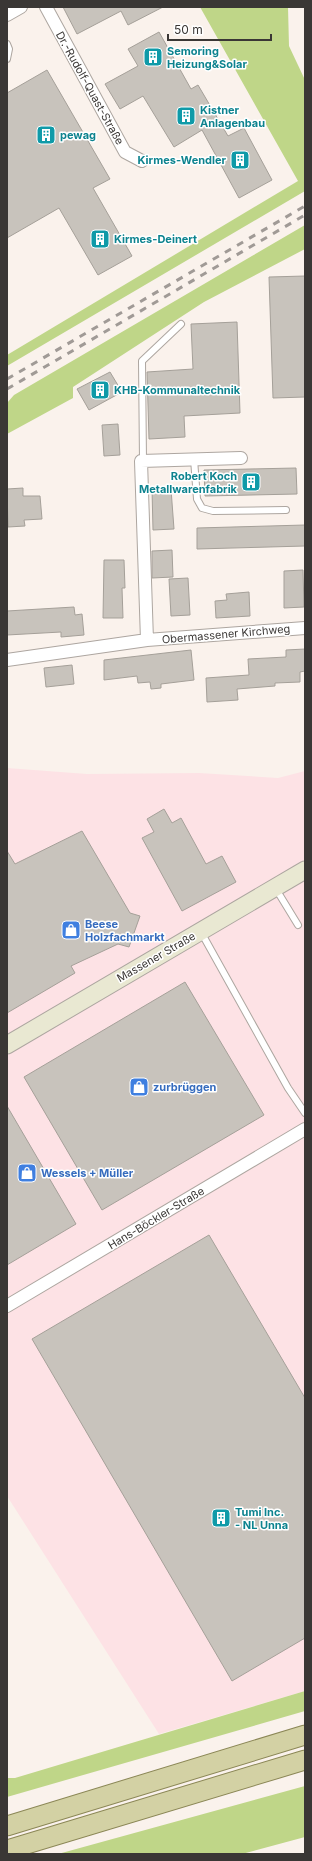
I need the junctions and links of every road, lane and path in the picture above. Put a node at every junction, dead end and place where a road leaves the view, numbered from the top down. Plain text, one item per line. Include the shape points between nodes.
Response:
1 (21, 7) edge
2 (46, 7) edge
3 (7, 15) edge
4 (7, 44) edge
5 (7, 59) edge
6 (142, 161) dead end
7 (181, 324) dead end
8 (241, 458) dead end
9 (194, 459) junction
10 (143, 461) junction
11 (286, 510) dead end
12 (305, 628) edge
13 (147, 640) junction
14 (7, 660) edge
15 (305, 870) edge
16 (275, 887) junction
17 (298, 925) dead end
18 (201, 931) junction
19 (7, 1045) edge
20 (305, 1113) edge
21 (305, 1129) edge
22 (7, 1306) edge
23 (305, 1735) edge
24 (305, 1760) edge
25 (7, 1826) edge
26 (7, 1850) edge

1 - 3 street
2 - 6 street, Dr.-Rudolf-Quast-Straße via 125,152
4 - 5 lane
7 - 10 lane via 142,361
8 - 9 street
9 - 10 street
9 - 11 lane via 197,499 202,508 214,511
10 - 13 street, Obermassener Kirchweg
12 - 13 street, Obermassener Kirchweg
13 - 14 street, Obermassener Kirchweg
15 - 16 main road, Massener Straße
16 - 17 lane
16 - 18 main road, Massener Straße
18 - 19 main road, Massener Straße
18 - 20 lane via 288,1088
21 - 22 street, Hans-Böckler-Straße
23 - 25 main road
24 - 26 main road

